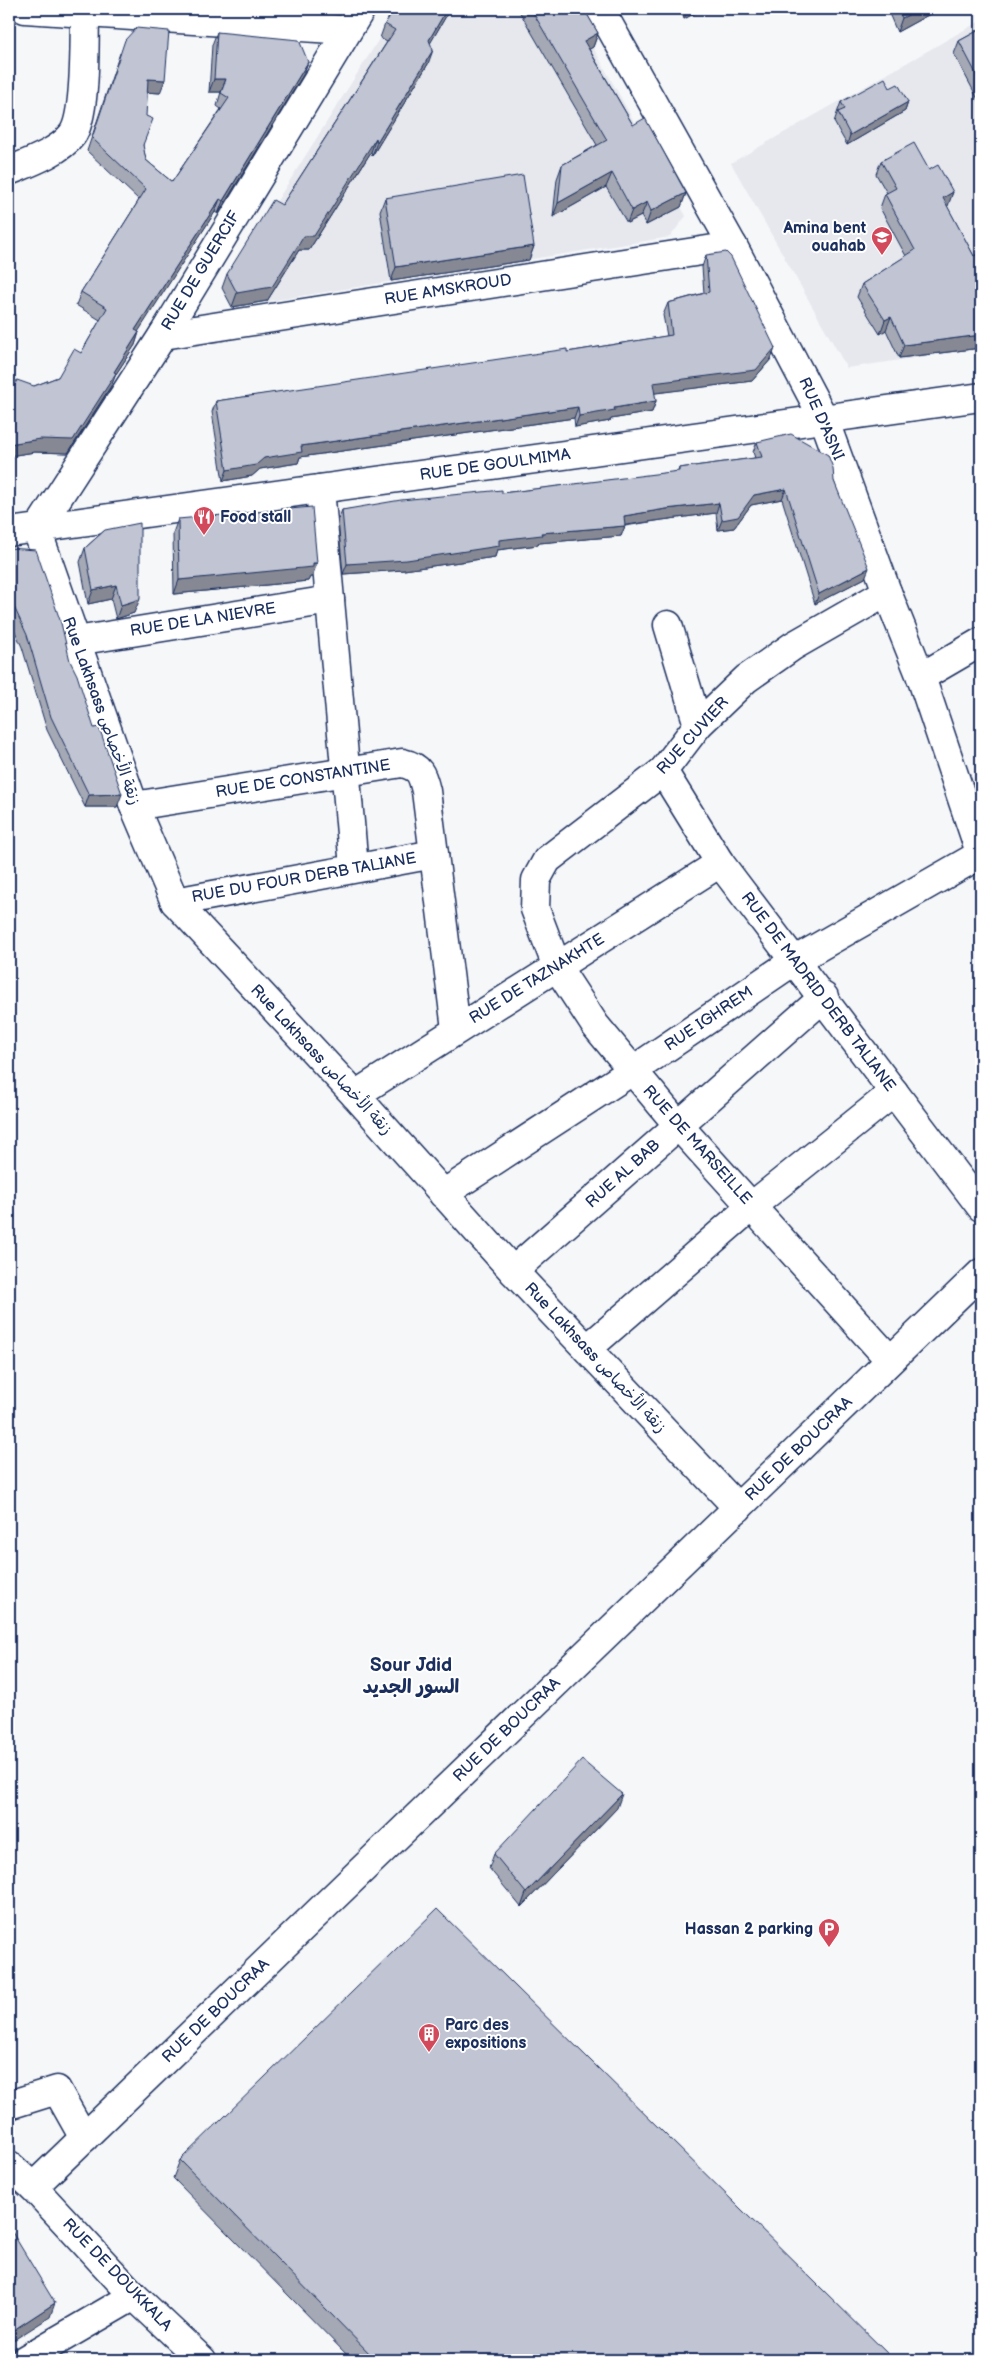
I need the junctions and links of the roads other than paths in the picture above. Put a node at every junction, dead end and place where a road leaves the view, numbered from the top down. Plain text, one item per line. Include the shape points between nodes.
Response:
1 (25, 9) edge
2 (600, 9) edge
3 (85, 12) junction
4 (354, 19) edge
5 (9, 171) edge
6 (734, 246) junction
7 (163, 335) junction
8 (981, 397) edge
9 (824, 419) junction
10 (320, 488) junction
11 (37, 530) junction
12 (9, 532) edge
13 (887, 592) junction
14 (330, 600) junction
15 (668, 625) dead end
16 (76, 641) junction
17 (981, 642) edge
18 (921, 676) junction
19 (698, 726) junction
20 (345, 771) junction
21 (663, 771) junction
22 (134, 806) junction
23 (434, 854) junction
24 (981, 855) edge
25 (720, 864) junction
26 (354, 867) junction
27 (175, 902) junction
28 (535, 909) joint
29 (794, 961) junction
30 (557, 967) junction
31 (824, 997) junction
32 (456, 1029) junction
33 (632, 1071) junction
34 (894, 1092) junction
35 (355, 1095) junction
36 (678, 1125) junction
37 (443, 1194) junction
38 (752, 1206) junction
39 (981, 1207) edge
40 (514, 1272) junction
41 (981, 1273) edge
42 (587, 1349) junction
43 (890, 1360) junction
44 (738, 1508) junction
45 (9, 2105) edge
46 (84, 2138) junction
47 (9, 2164) edge
48 (34, 2187) junction
49 (134, 2296) junction
50 (191, 2356) edge
51 (24, 2360) edge

1 - 3 street
2 - 6 street, RUE D'ASNI
3 - 4 street
3 - 5 street via 82,106 73,134 49,153
4 - 7 street, RUE DE GUERCIF
6 - 7 street, RUE AMSKROUD
6 - 9 street, RUE D'ASNI
7 - 11 street, RUE DE GUERCIF
8 - 9 street, RUE DE GOULMIMA
9 - 10 street, RUE DE GOULMIMA
9 - 13 street, RUE D'ASNI
10 - 11 street, RUE DE GOULMIMA
10 - 14 street
11 - 12 street, RUE DE GOULMIMA
11 - 16 street, Rue Lakhsass زنقة الأخصاص
13 - 18 street, RUE D'ASNI
13 - 19 street, RUE CUVIER via 793,646 746,679
14 - 16 street, RUE DE LA NIEVRE
14 - 20 street
15 - 19 street
16 - 22 street, Rue Lakhsass زنقة الأخصاص
17 - 18 street
18 - 24 street, RUE D'ASNI
19 - 21 street, RUE CUVIER
20 - 22 street, RUE DE CONSTANTINE
20 - 23 street, RUE DE CONSTANTINE via 402,763 416,767 421,772 426,791
20 - 26 street
21 - 25 street, RUE DE MADRID DERB TALIANE
21 - 28 street, RUE CUVIER via 547,860 536,880
22 - 27 street, Rue Lakhsass زنقة الأخصاص
23 - 26 street, RUE DU FOUR DERB TALIANE
23 - 32 street, RUE DE CONSTANTINE
24 - 29 street, RUE IGHREM
25 - 29 street, RUE DE MADRID DERB TALIANE
25 - 30 street, RUE DE TAZNAKHTE
26 - 27 street, RUE DU FOUR DERB TALIANE
27 - 35 street, Rue Lakhsass زنقة الأخصاص
28 - 30 street, RUE DE MARSEILLE
29 - 31 street, RUE DE MADRID DERB TALIANE
29 - 33 street, RUE IGHREM
30 - 32 street, RUE DE TAZNAKHTE
30 - 33 street, RUE DE MARSEILLE via 595,1025
31 - 34 street, RUE DE MADRID DERB TALIANE
31 - 36 street, RUE AL BAB
32 - 35 street, RUE DE TAZNAKHTE
33 - 36 street, RUE DE MARSEILLE
33 - 37 street, RUE IGHREM
34 - 38 street
34 - 39 street, RUE DE MADRID DERB TALIANE
35 - 37 street, Rue Lakhsass زنقة الأخصاص
36 - 38 street, RUE DE MARSEILLE
36 - 40 street, RUE AL BAB
37 - 40 street, Rue Lakhsass زنقة الأخصاص
38 - 42 street
38 - 43 street, RUE DE MARSEILLE
40 - 42 street, Rue Lakhsass زنقة الأخصاص
41 - 43 street, RUE DE BOUCRAA
42 - 44 street, Rue Lakhsass زنقة الأخصاص
43 - 44 street, RUE DE BOUCRAA
44 - 46 street, RUE DE BOUCRAA
45 - 46 street via 57,2090
46 - 48 street, RUE DE BOUCRAA
47 - 48 street, RUE DE DOUKKALA
48 - 49 street, RUE DE DOUKKALA
49 - 50 street, RUE DE DOUKKALA
49 - 51 street

